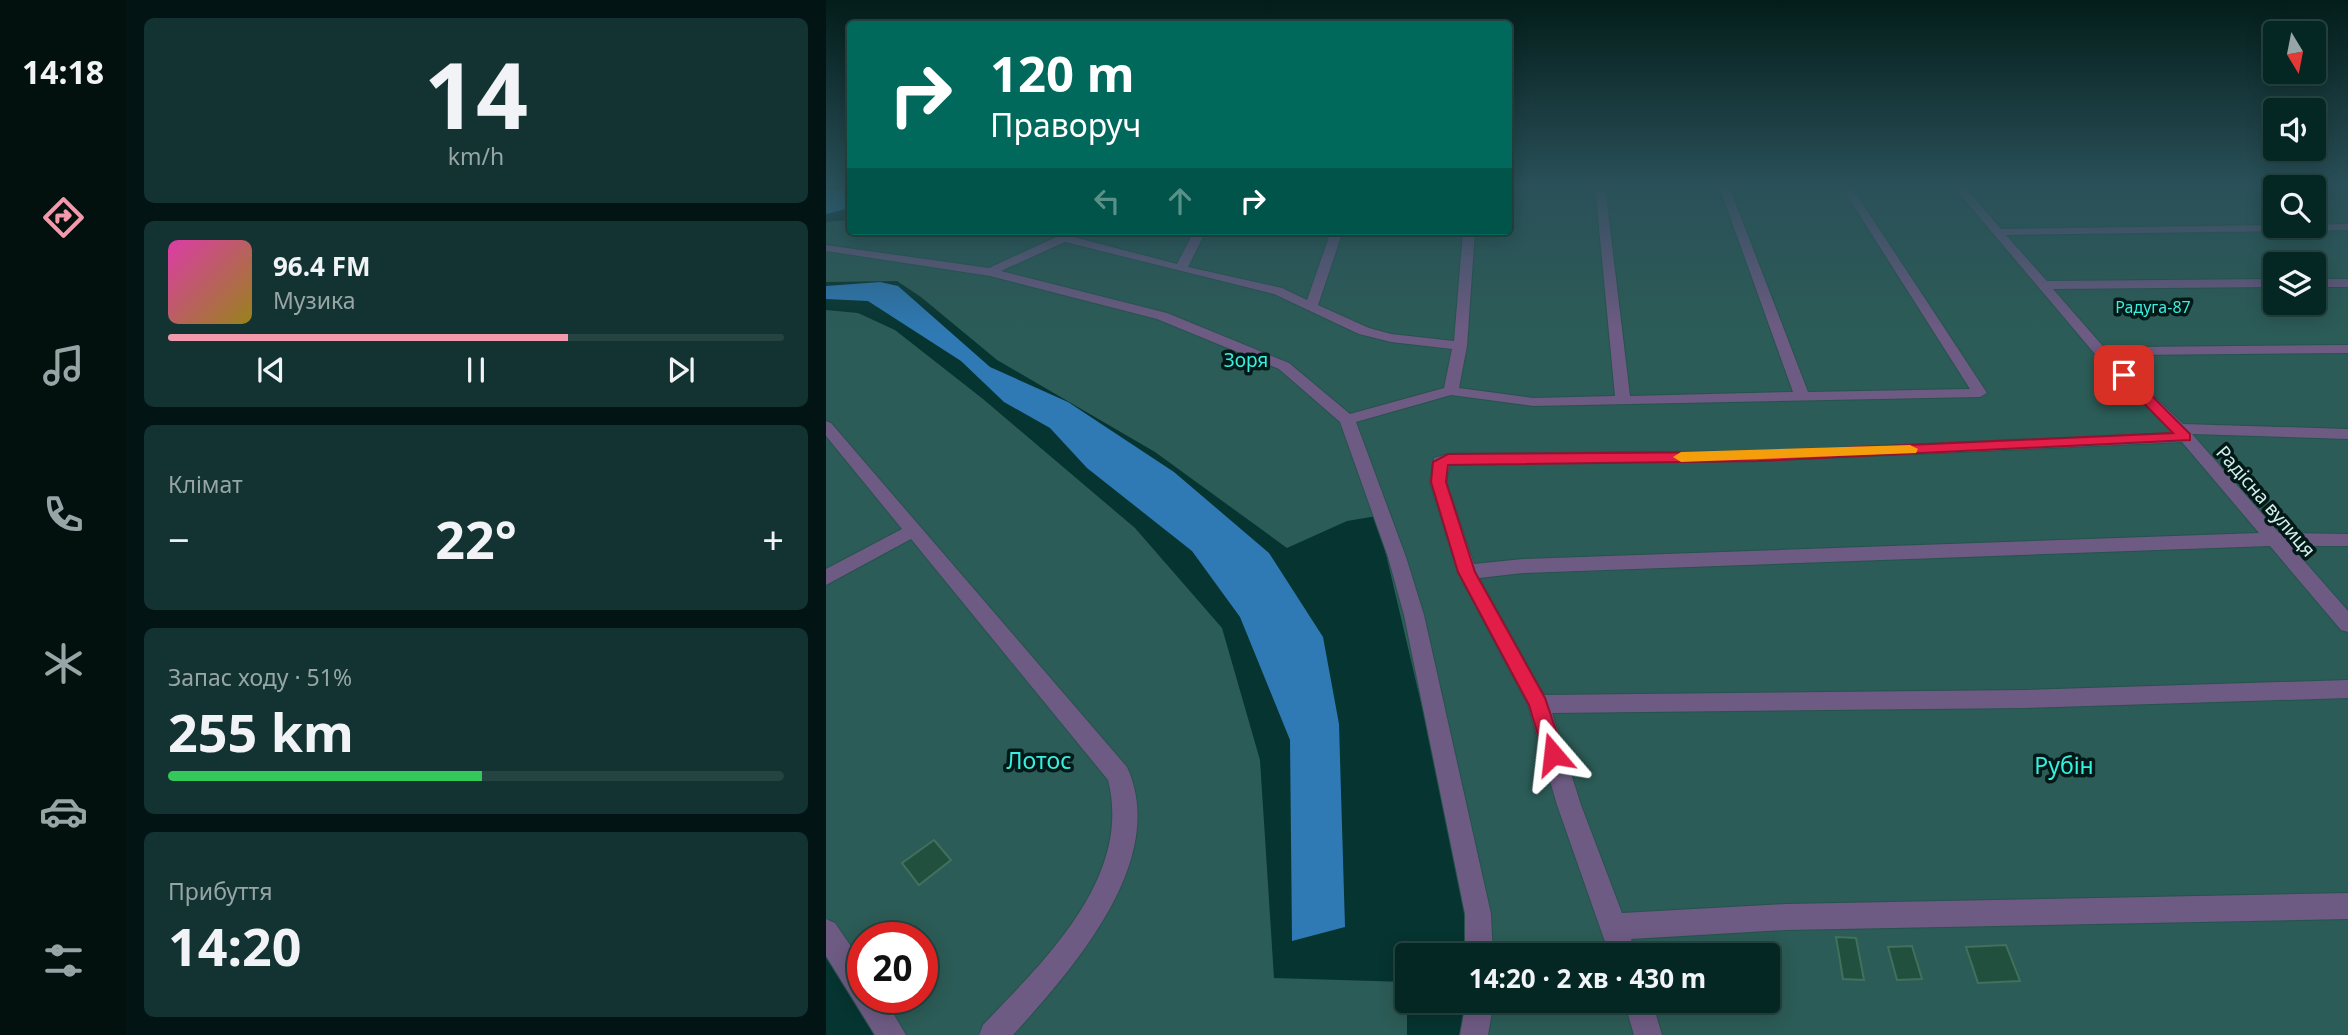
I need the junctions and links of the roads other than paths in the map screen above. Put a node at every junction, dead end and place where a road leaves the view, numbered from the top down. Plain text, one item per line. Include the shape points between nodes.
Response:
1 (1605, 234) edge
2 (1742, 234) edge
3 (1877, 234) edge
4 (2000, 234) edge
5 (1069, 235) edge
6 (1198, 235) edge
7 (1336, 235) edge
8 (1469, 235) edge
9 (1063, 238) junction
10 (826, 248) edge
11 (1181, 269) junction
12 (990, 272) junction
13 (2263, 283) edge
14 (2326, 283) edge
15 (2348, 283) edge
16 (2043, 285) junction
17 (1312, 305) junction
18 (1460, 346) junction
19 (2348, 349) edge
20 (2105, 357) junction
21 (1451, 391) junction
22 (1802, 397) junction
23 (1623, 400) junction
24 (1347, 420) junction
25 (826, 426) edge
26 (2182, 433) junction
27 (2348, 434) edge
28 (912, 531) junction
29 (2274, 539) junction
30 (2348, 540) edge
31 (1467, 572) junction
32 (826, 578) edge
33 (2348, 624) edge
34 (2348, 689) edge
35 (1538, 704) junction
36 (2348, 906) edge
37 (1616, 927) junction
38 (826, 932) edge
39 (1479, 943) edge
40 (1620, 943) edge
41 (847, 964) edge
42 (878, 1013) edge
43 (1478, 1013) edge
44 (1642, 1013) edge
45 (892, 1035) edge
46 (993, 1035) edge
47 (1474, 1035) edge
48 (1648, 1035) edge

1 - 23 street
2 - 22 street
3 - 22 street via 1980,393
4 - 16 street, Радісна вулиця
5 - 9 street
6 - 11 street
7 - 17 street
8 - 18 street
9 - 11 street
9 - 12 street
10 - 12 street
11 - 17 street via 1278,291
12 - 24 street via 1162,316 1284,366
13 - 16 street
14 - 15 street
16 - 20 street, Радісна вулиця
17 - 18 street via 1364,331
18 - 21 street
19 - 20 street via 2133,351
20 - 26 street, Радісна вулиця
21 - 23 street via 1533,401
21 - 24 street
22 - 23 street
24 - 39 street via 1398,557 1414,615 1478,914
25 - 28 street
26 - 27 street
26 - 29 street, Радісна вулиця
26 - 31 street via 1758,456 1448,459 1440,462 1438,482
28 - 32 street
28 - 46 street via 1119,775 1127,810 1120,847 1101,900 1073,945
29 - 30 street
29 - 31 street via 1523,566
29 - 33 street, Радісна вулиця
31 - 35 street
34 - 35 street via 2025,699
35 - 37 street via 1569,805
36 - 37 street via 1786,917
37 - 40 street
38 - 41 street
42 - 45 street
43 - 47 street
44 - 48 street

